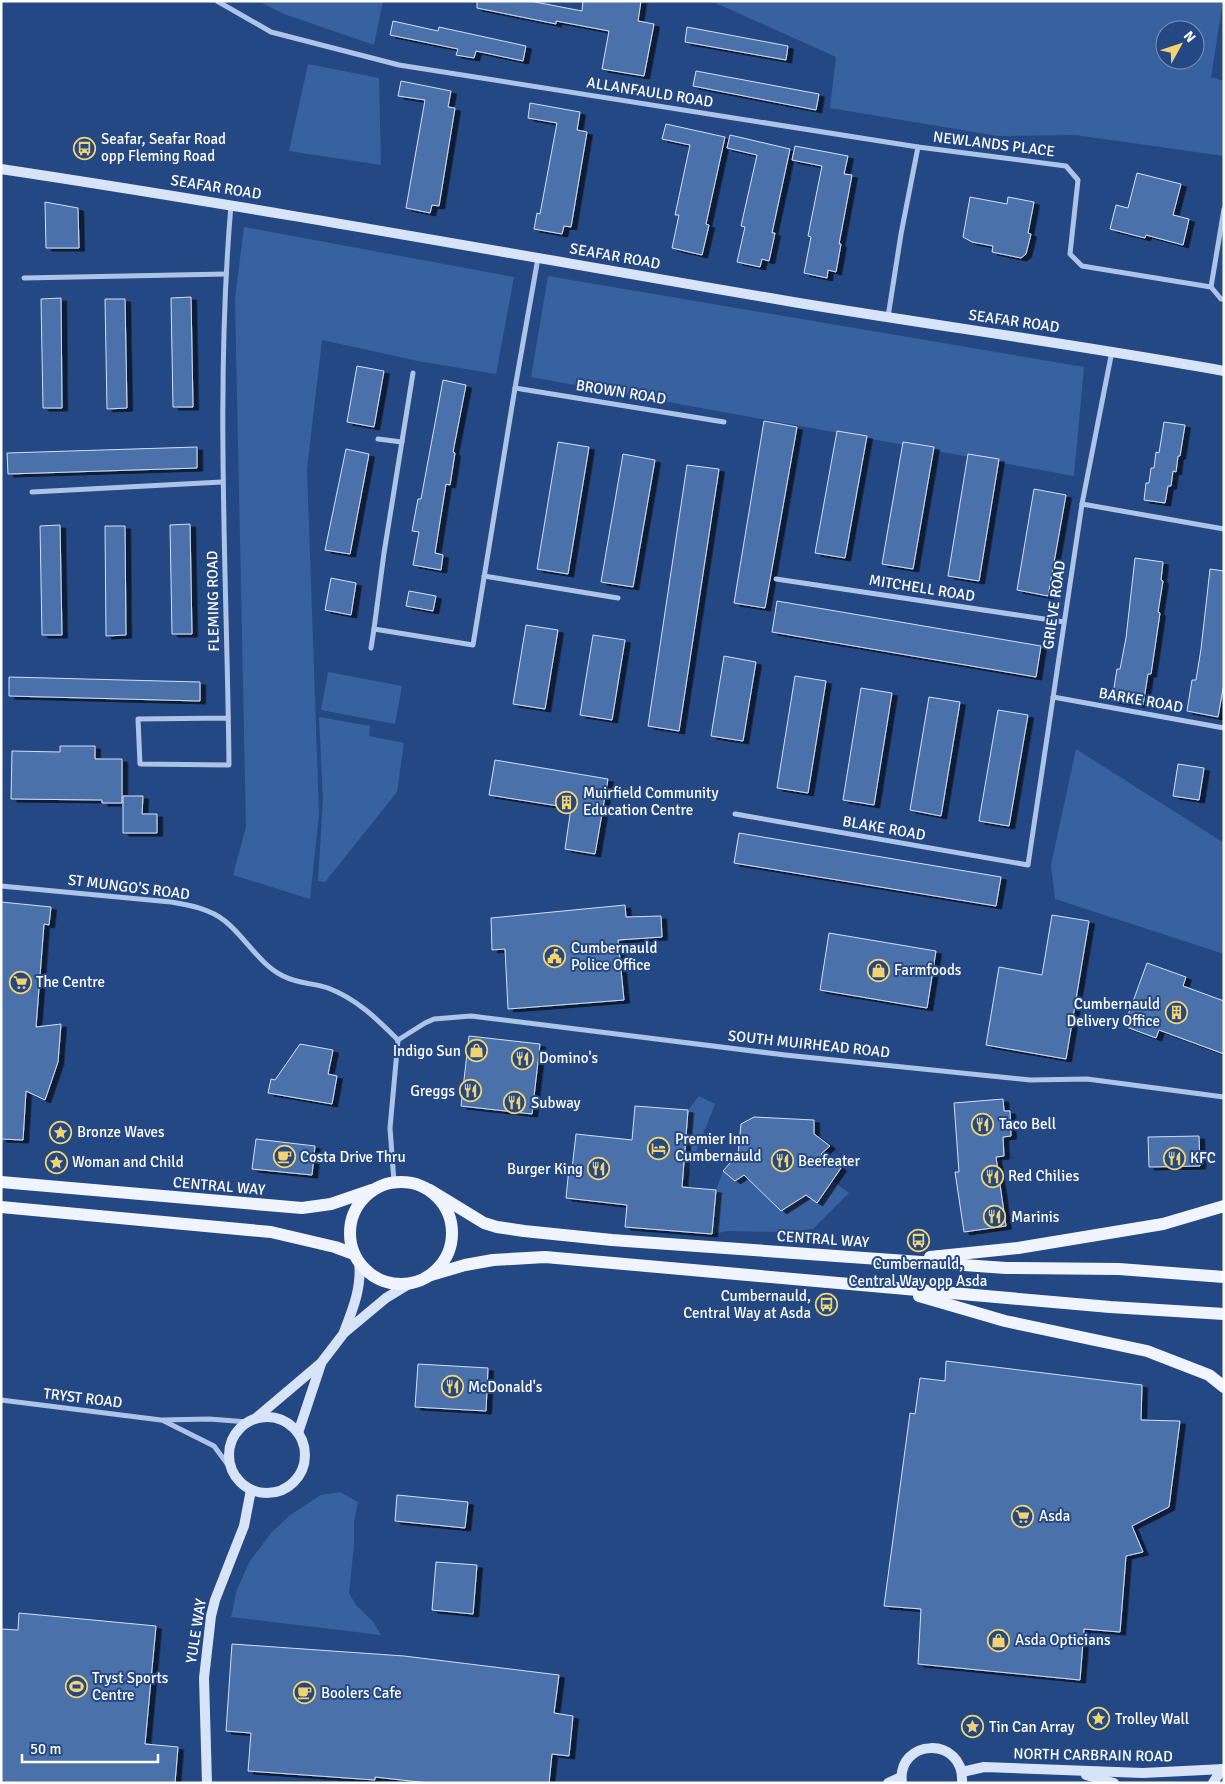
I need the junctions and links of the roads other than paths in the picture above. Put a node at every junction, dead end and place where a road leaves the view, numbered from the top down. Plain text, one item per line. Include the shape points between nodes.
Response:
1 (217, 1) edge
2 (918, 147) junction
3 (1, 168) edge
4 (232, 204) junction
5 (1224, 209) edge
6 (538, 258) junction
7 (226, 274) junction
8 (24, 278) dead end
9 (1211, 287) junction
10 (1224, 299) edge
11 (888, 318) junction
12 (1112, 350) junction
13 (1224, 371) edge
14 (413, 373) dead end
15 (515, 388) junction
16 (724, 422) dead end
17 (378, 438) dead end
18 (402, 442) junction
19 (222, 482) junction
20 (32, 492) dead end
21 (1082, 504) junction
22 (1224, 529) edge
23 (484, 576) junction
24 (776, 578) dead end
25 (618, 598) dead end
26 (1064, 622) junction
27 (374, 629) junction
28 (371, 648) dead end
29 (1053, 697) junction
30 (228, 718) junction
31 (1224, 728) edge
32 (735, 814) dead end
33 (1028, 864) joint
34 (1, 886) edge
35 (398, 1040) junction
36 (1224, 1097) edge
37 (1, 1182) edge
38 (394, 1182) junction
39 (372, 1190) junction
40 (430, 1190) junction
41 (1224, 1206) edge
42 (1, 1207) edge
43 (356, 1258) junction
44 (892, 1260) junction
45 (1224, 1275) edge
46 (431, 1276) junction
47 (409, 1284) junction
48 (892, 1288) junction
49 (1224, 1314) edge
50 (344, 1333) junction
51 (321, 1363) junction
52 (1224, 1387) edge
53 (1, 1400) edge
54 (161, 1420) junction
55 (252, 1421) junction
56 (298, 1433) junction
57 (234, 1473) junction
58 (251, 1490) junction
59 (1223, 1769) edge
60 (1069, 1770) junction
61 (962, 1777) edge
62 (901, 1780) edge
63 (207, 1783) edge
64 (888, 1783) edge
65 (1114, 1783) edge
66 (1213, 1783) edge

1 - 2 street, ALLANFAULD ROAD via 271,32 399,65
2 - 9 street, NEWLANDS PLACE via 1066,166 1078,180 1070,254 1082,266
2 - 11 street
3 - 4 street, SEAFAR ROAD
4 - 6 street, SEAFAR ROAD
4 - 7 street, FLEMING ROAD
5 - 9 street
6 - 11 street, SEAFAR ROAD
6 - 15 street
7 - 8 street
7 - 19 street, FLEMING ROAD
9 - 10 street
11 - 12 street, SEAFAR ROAD
12 - 13 street, SEAFAR ROAD
12 - 21 street, GRIEVE ROAD
14 - 18 street
15 - 16 street, BROWN ROAD
15 - 23 street
17 - 18 street
18 - 27 street
19 - 20 street
19 - 30 street, FLEMING ROAD
21 - 22 street
21 - 26 street, GRIEVE ROAD
23 - 25 street
23 - 27 street via 473,645
24 - 26 street, MITCHELL ROAD
26 - 29 street, GRIEVE ROAD
27 - 28 street
29 - 31 street, BARKE ROAD
29 - 33 street, GRIEVE ROAD
30 - 30 street, FLEMING ROAD via 229,765 140,764 138,719
32 - 33 street, BLAKE ROAD
34 - 35 street, ST MUNGO'S ROAD via 190,905 210,912 283,976 327,988 370,1012
35 - 36 street, SOUTH MUIRHEAD ROAD via 434,1019 471,1016 785,1054 1030,1080 1087,1079
35 - 38 street via 390,1128
37 - 39 main road, CENTRAL WAY via 302,1208 331,1204
38 - 39 main road
38 - 40 main road via 416,1184
39 - 43 main road via 353,1214 350,1234
40 - 44 main road, CENTRAL WAY via 484,1223 509,1229 612,1240
40 - 46 main road via 448,1210 452,1237 448,1255
41 - 44 main road via 1163,1224 1018,1248
42 - 43 main road via 286,1234 335,1247
43 - 47 main road via 375,1278 398,1285
43 - 50 street via 360,1275 356,1299
44 - 45 main road, CENTRAL WAY via 1006,1268 1119,1269
46 - 47 main road
46 - 48 main road via 493,1260 544,1257
47 - 50 street via 386,1298
48 - 49 main road
48 - 52 main road via 1005,1321 1147,1351 1209,1375
50 - 51 street
51 - 55 street
51 - 56 street
53 - 54 street, TRYST ROAD
54 - 55 street, TRYST ROAD
54 - 57 street, TRYST ROAD via 214,1446
55 - 56 street via 274,1418 292,1426
55 - 57 street via 232,1439 230,1462
56 - 58 street via 305,1452 305,1464 293,1484 272,1494
57 - 58 street
58 - 63 street, YULE WAY via 244,1526 211,1616 204,1678
59 - 60 street, NORTH CARBRAIN ROAD via 1143,1773
59 - 66 street
60 - 61 street, NORTH CARBRAIN ROAD via 984,1767
60 - 65 street
61 - 62 street, NORTH CARBRAIN ROAD via 954,1756 938,1748 929,1748 921,1749 906,1760
62 - 64 street, NORTH CARBRAIN ROAD

